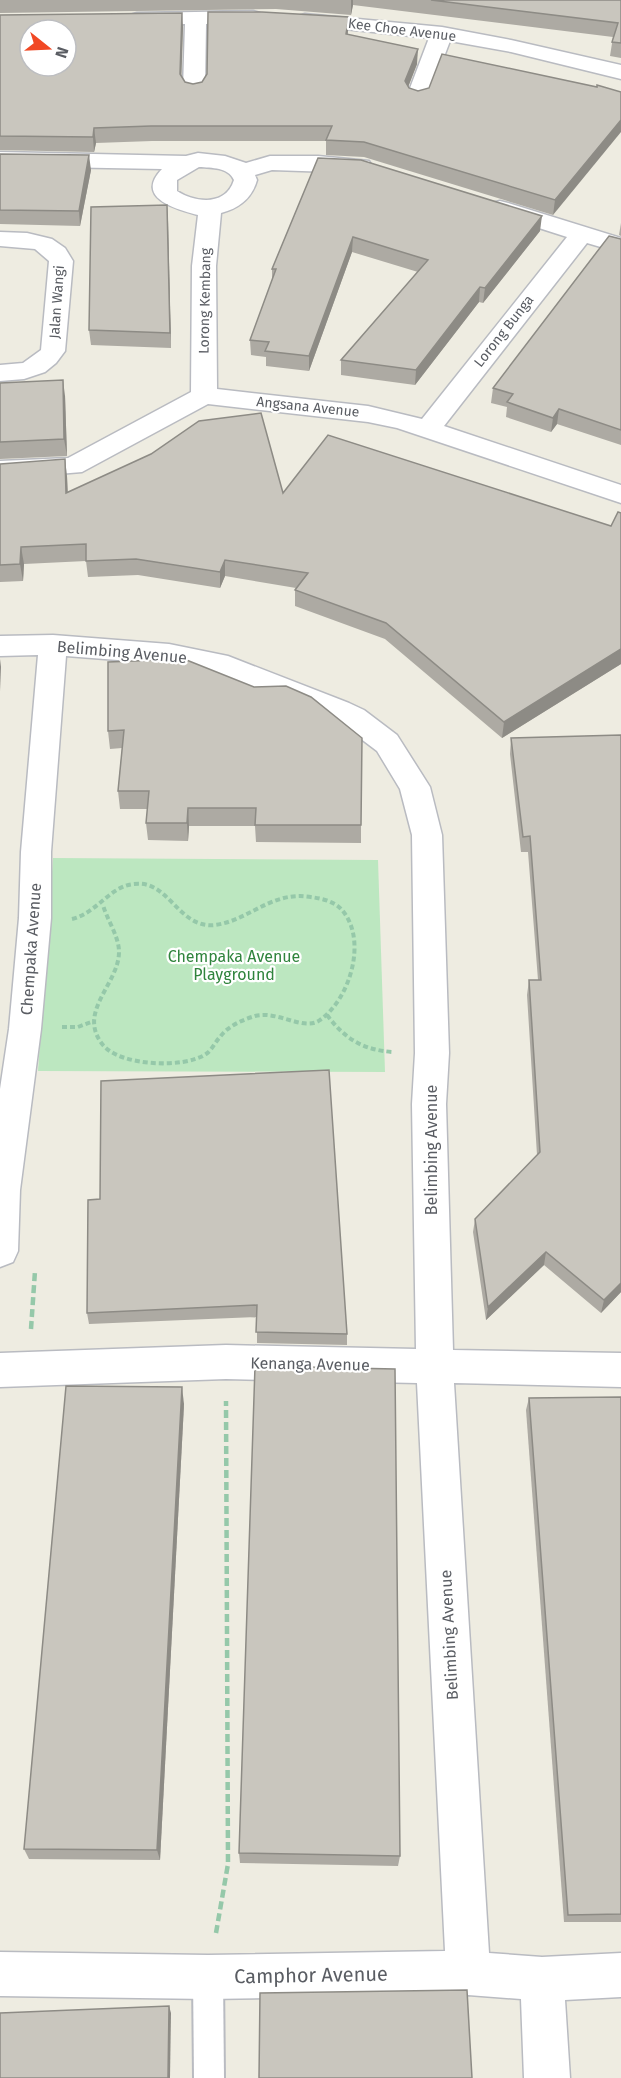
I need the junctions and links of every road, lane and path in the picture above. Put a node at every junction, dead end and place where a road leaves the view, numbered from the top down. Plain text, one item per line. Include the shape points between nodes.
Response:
1 (196, 18) junction
2 (112, 20) edge
3 (442, 33) junction
4 (621, 72) edge
5 (194, 88) edge
6 (417, 96) edge
7 (0, 159) edge
8 (92, 161) junction
9 (186, 163) junction
10 (242, 172) junction
11 (382, 172) edge
12 (164, 189) junction
13 (479, 202) edge
14 (210, 207) junction
15 (582, 233) junction
16 (0, 239) edge
17 (621, 246) edge
18 (0, 373) edge
19 (204, 396) junction
20 (428, 429) junction
21 (0, 470) edge
22 (621, 494) edge
23 (53, 645) junction
24 (0, 646) edge
25 (327, 1015) junction
26 (432, 1053) junction
27 (0, 1251) edge
28 (226, 1362) junction
29 (435, 1367) junction
30 (0, 1370) edge
31 (621, 1370) edge
32 (468, 1973) junction
33 (0, 1974) edge
34 (621, 1975) edge
35 (208, 1977) junction
36 (542, 1978) junction
37 (208, 2078) edge
38 (547, 2078) edge

1 - 2 street, Kee Choe Avenue
1 - 3 street, Kee Choe Avenue via 281,18
1 - 5 street
3 - 4 street, Kee Choe Avenue
3 - 6 street
7 - 8 street
8 - 9 street
8 - 12 street
9 - 10 street via 223,162
9 - 12 street via 168,174
10 - 11 street via 270,163 363,166
10 - 14 street via 247,186 242,194
12 - 14 street via 180,203
13 - 15 street
14 - 19 street, Lorong Kembang via 204,266
15 - 17 street
15 - 20 street, Lorong Bunga
16 - 18 street, Jalan Wangi via 46,244 61,261 54,351 31,370
19 - 20 street, Angsana Avenue via 368,414
19 - 21 street via 73,466
20 - 22 street, Angsana Avenue
23 - 24 street, Belimbing Avenue
23 - 26 street, Belimbing Avenue via 169,654 228,666 339,710 387,743 415,787 427,835
23 - 27 street, Chempaka Avenue via 36,852 34,929 3,1190
25 - 25 path via 351,970 354,951 354,931 347,916 328,900 299,895 273,900 228,922 207,926 193,923 159,890 147,885 126,886 107,897 105,914 119,949 118,960 97,999 94,1021 109,1051 130,1059 181,1063 207,1054 222,1034 262,1014 306,1024 316,1023
25 - 26 path via 347,1038 364,1049
26 - 29 street, Belimbing Avenue via 429,1104
28 - 29 street, Kenanga Avenue
28 - 30 street, Kenanga Avenue
28 - 35 path via 228,1864
29 - 31 street, Kenanga Avenue
29 - 32 street, Belimbing Avenue
32 - 35 street, Camphor Avenue
32 - 36 street, Camphor Avenue
33 - 35 street, Camphor Avenue
34 - 36 street, Camphor Avenue
35 - 37 lane
36 - 38 street

